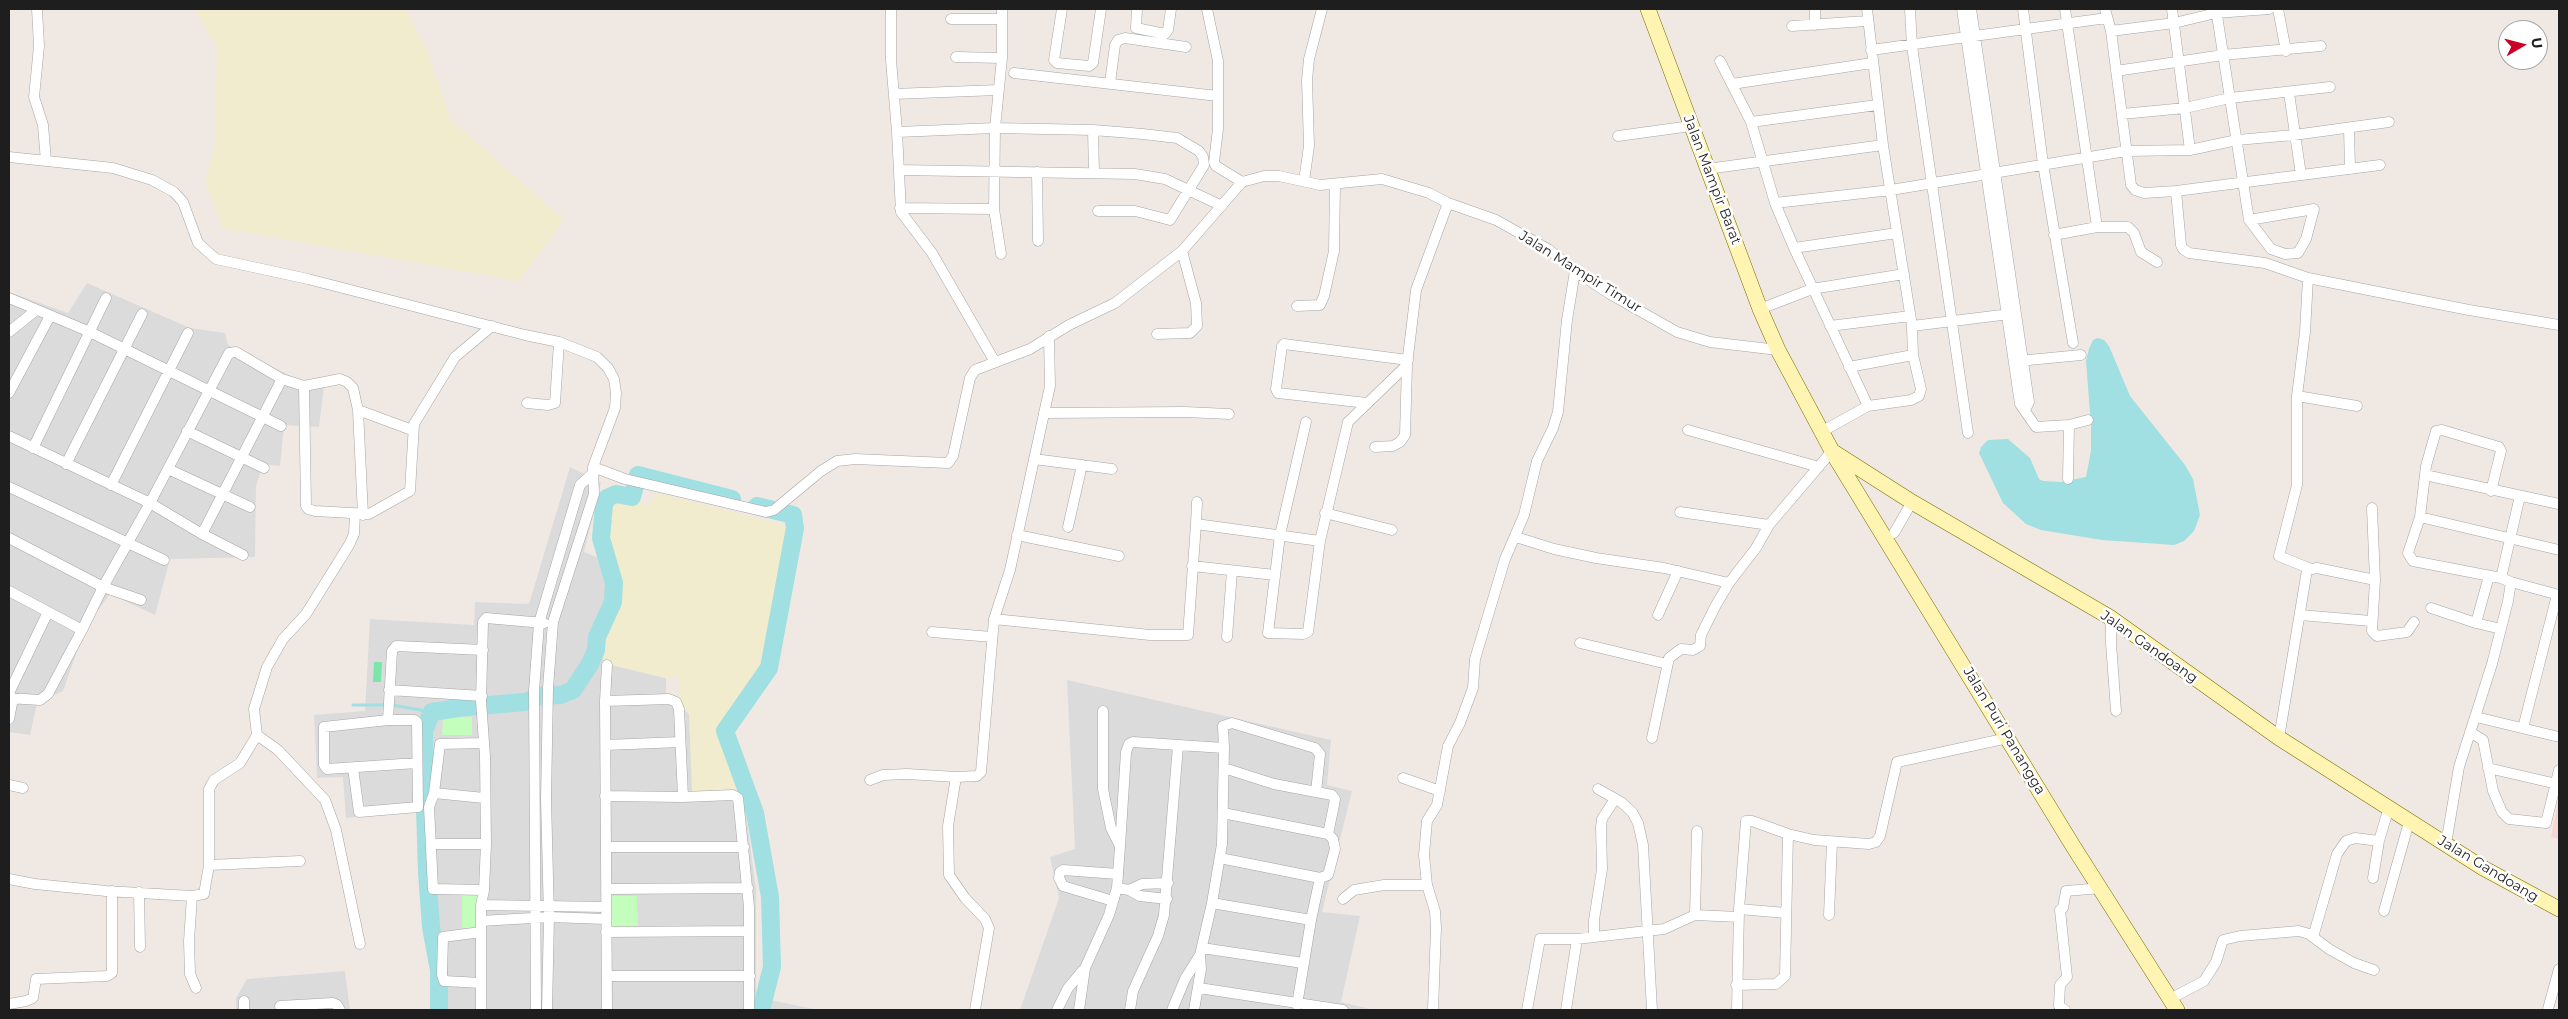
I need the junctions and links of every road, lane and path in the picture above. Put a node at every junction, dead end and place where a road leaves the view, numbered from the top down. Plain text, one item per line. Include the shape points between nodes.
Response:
1 (37, 9) edge
2 (891, 9) edge
3 (1062, 9) edge
4 (1101, 9) edge
5 (1137, 9) edge
6 (1171, 9) edge
7 (1207, 9) edge
8 (1322, 9) edge
9 (1648, 9) edge
10 (1815, 9) edge
11 (1866, 9) edge
12 (1910, 9) edge
13 (1962, 9) edge
14 (1972, 9) edge
15 (2023, 9) edge
16 (2065, 9) edge
17 (2172, 9) edge
18 (2269, 9) edge
19 (2278, 9) edge
20 (2216, 11) edge
21 (2106, 13) edge
22 (1002, 14) edge
23 (951, 20) dead end
24 (1867, 21) junction
25 (2174, 23) junction
26 (2068, 24) junction
27 (1815, 25) junction
28 (1792, 26) dead end
29 (2025, 30) junction
30 (2111, 31) junction
31 (1971, 37) junction
32 (1912, 46) junction
33 (2321, 46) dead end
34 (1186, 47) dead end
35 (1871, 50) junction
36 (2286, 51) junction
37 (2223, 55) junction
38 (956, 57) dead end
39 (1002, 58) junction
40 (1720, 61) dead end
41 (1872, 63) junction
42 (2178, 63) junction
43 (2116, 70) junction
44 (1014, 73) dead end
45 (1110, 84) junction
46 (1732, 84) junction
47 (2330, 86) dead end
48 (998, 90) junction
49 (2288, 93) junction
50 (894, 94) junction
51 (1218, 96) junction
52 (2230, 98) junction
53 (1878, 105) junction
54 (2185, 108) junction
55 (2122, 114) junction
56 (1751, 122) junction
57 (2389, 122) dead end
58 (1691, 126) junction
59 (995, 128) junction
60 (2349, 128) junction
61 (1093, 130) junction
62 (898, 132) junction
63 (1618, 136) dead end
64 (2294, 136) junction
65 (2237, 140) junction
66 (1883, 146) junction
67 (2190, 150) junction
68 (2126, 151) junction
69 (9, 157) edge
70 (46, 160) junction
71 (1764, 160) junction
72 (2087, 160) junction
73 (2043, 164) junction
74 (2380, 165) dead end
75 (1707, 169) junction
76 (2350, 169) junction
77 (900, 170) junction
78 (995, 172) junction
79 (1037, 172) junction
80 (1094, 173) junction
81 (1997, 174) junction
82 (1985, 175) junction
83 (2301, 175) junction
84 (1304, 180) junction
85 (1242, 182) junction
86 (2242, 182) junction
87 (1336, 184) junction
88 (1933, 184) junction
89 (1187, 189) junction
90 (1891, 190) junction
91 (2176, 191) junction
92 (1448, 203) junction
93 (1775, 203) junction
94 (1222, 206) junction
95 (900, 208) junction
96 (994, 209) junction
97 (1098, 211) dead end
98 (2249, 220) junction
99 (2097, 227) junction
100 (1897, 233) junction
101 (2054, 236) junction
102 (1038, 241) dead end
103 (1794, 248) junction
104 (1182, 251) junction
105 (1001, 254) dead end
106 (2157, 262) dead end
107 (1575, 271) junction
108 (1904, 274) junction
109 (2308, 278) junction
110 (1812, 289) junction
111 (9, 298) edge
112 (106, 298) dead end
113 (1297, 306) dead end
114 (1760, 309) junction
115 (35, 311) junction
116 (142, 314) dead end
117 (2005, 314) junction
118 (2016, 314) junction
119 (50, 316) junction
120 (1953, 320) junction
121 (1911, 321) junction
122 (2559, 325) edge
123 (492, 326) junction
124 (1830, 326) junction
125 (9, 332) edge
126 (90, 332) junction
127 (188, 333) dead end
128 (1157, 334) dead end
129 (1049, 336) junction
130 (559, 342) junction
131 (2073, 343) dead end
132 (124, 348) junction
133 (1778, 350) junction
134 (1913, 355) junction
135 (2081, 355) dead end
136 (2018, 361) junction
137 (995, 362) junction
138 (1408, 362) junction
139 (1849, 367) junction
140 (169, 372) junction
141 (282, 379) junction
142 (304, 386) junction
143 (208, 390) junction
144 (9, 392) edge
145 (2296, 396) junction
146 (527, 403) dead end
147 (1367, 403) junction
148 (1868, 406) junction
149 (2357, 406) dead end
150 (358, 410) junction
151 (1044, 413) junction
152 (1229, 414) dead end
153 (263, 417) junction
154 (2088, 420) dead end
155 (1306, 422) dead end
156 (2069, 425) junction
157 (281, 426) dead end
158 (412, 430) junction
159 (1688, 430) dead end
160 (187, 431) junction
161 (1821, 432) junction
162 (1968, 433) dead end
163 (9, 436) edge
164 (1375, 446) dead end
165 (33, 448) junction
166 (1832, 451) junction
167 (242, 456) junction
168 (1034, 458) junction
169 (66, 464) junction
170 (1082, 465) junction
171 (1820, 467) junction
172 (264, 468) dead end
173 (168, 469) junction
174 (1112, 469) dead end
175 (593, 470) junction
176 (2425, 475) junction
177 (2068, 479) dead end
178 (111, 485) junction
179 (9, 487) edge
180 (2491, 491) junction
181 (223, 495) junction
182 (2520, 496) junction
183 (1197, 502) dead end
184 (1912, 502) junction
185 (150, 503) junction
186 (2559, 504) edge
187 (250, 507) dead end
188 (2372, 508) dead end
189 (1680, 512) dead end
190 (1325, 513) junction
191 (359, 514) junction
192 (2420, 517) junction
193 (1196, 524) junction
194 (1769, 524) junction
195 (1068, 527) dead end
196 (1392, 530) dead end
197 (1894, 533) dead end
198 (202, 534) junction
199 (1018, 535) junction
200 (1280, 535) junction
201 (1516, 537) junction
202 (9, 538) edge
203 (2510, 540) junction
204 (1320, 541) junction
205 (129, 543) junction
206 (2559, 550) edge
207 (243, 555) dead end
208 (1119, 556) dead end
209 (164, 560) dead end
210 (1192, 566) junction
211 (2312, 569) junction
212 (1232, 571) junction
213 (1678, 571) junction
214 (1275, 575) junction
215 (2489, 576) junction
216 (2501, 578) junction
217 (2375, 580) junction
218 (2512, 582) junction
219 (1729, 583) junction
220 (103, 587) junction
221 (9, 591) edge
222 (2558, 595) edge
223 (141, 600) dead end
224 (2431, 608) dead end
225 (48, 612) junction
226 (1658, 615) dead end
227 (2300, 615) junction
228 (2111, 618) junction
229 (994, 619) junction
230 (2371, 621) junction
231 (553, 622) junction
232 (2414, 622) dead end
233 (539, 623) junction
234 (2476, 623) junction
235 (2501, 629) junction
236 (82, 630) junction
237 (932, 632) dead end
238 (992, 637) junction
239 (1227, 637) dead end
240 (1580, 643) dead end
241 (484, 650) junction
242 (1667, 664) junction
243 (607, 665) dead end
244 (389, 690) junction
245 (10, 697) edge
246 (482, 698) junction
247 (605, 701) junction
248 (1103, 711) dead end
249 (2116, 711) dead end
250 (2476, 717) junction
251 (9, 719) edge
252 (388, 720) junction
253 (2492, 722) junction
254 (2523, 728) junction
255 (2470, 732) junction
256 (257, 735) junction
257 (2480, 737) junction
258 (2559, 737) edge
259 (1652, 738) dead end
260 (2008, 738) junction
261 (2279, 738) junction
262 (680, 742) junction
263 (484, 743) junction
264 (606, 745) junction
265 (1178, 746) junction
266 (1224, 748) junction
267 (417, 763) junction
268 (352, 768) junction
269 (1224, 768) junction
270 (2488, 768) junction
271 (2559, 770) edge
272 (956, 777) junction
273 (1403, 778) dead end
274 (870, 780) dead end
275 (2557, 784) junction
276 (9, 785) edge
277 (22, 788) dead end
278 (1598, 789) dead end
279 (1440, 791) junction
280 (1316, 792) junction
281 (434, 793) junction
282 (605, 796) junction
283 (683, 797) junction
284 (484, 798) junction
285 (534, 799) junction
286 (546, 799) junction
287 (1615, 799) junction
288 (2389, 808) junction
289 (1223, 814) junction
290 (2409, 822) junction
291 (1697, 832) dead end
292 (1328, 834) junction
293 (1788, 834) junction
294 (2379, 841) junction
295 (1832, 842) junction
296 (431, 844) junction
297 (486, 844) junction
298 (2446, 844) junction
299 (1120, 846) junction
300 (606, 847) junction
301 (744, 847) junction
302 (1220, 858) junction
303 (300, 861) dead end
304 (209, 865) junction
305 (1118, 874) junction
306 (1320, 878) junction
307 (2373, 878) dead end
308 (9, 879) edge
309 (1168, 883) junction
310 (1427, 885) junction
311 (748, 888) junction
312 (1117, 888) junction
313 (2101, 888) junction
314 (606, 889) junction
315 (484, 890) junction
316 (1129, 890) junction
317 (112, 891) junction
318 (139, 892) junction
319 (192, 896) junction
320 (1167, 899) junction
321 (1343, 899) dead end
322 (1113, 901) junction
323 (1212, 903) junction
324 (481, 905) junction
325 (536, 907) junction
326 (606, 907) junction
327 (2559, 909) edge
328 (2384, 911) dead end
329 (549, 912) junction
330 (1786, 912) junction
331 (1739, 913) junction
332 (1695, 915) junction
333 (1829, 915) dead end
334 (535, 918) junction
335 (606, 919) junction
336 (1311, 920) junction
337 (481, 921) junction
338 (1649, 931) junction
339 (481, 932) junction
340 (606, 932) junction
341 (749, 932) junction
342 (1594, 937) junction
343 (2313, 937) junction
344 (1576, 939) junction
345 (360, 944) dead end
346 (140, 947) dead end
347 (1201, 951) junction
348 (1303, 963) junction
349 (1085, 968) junction
350 (2559, 969) edge
351 (2374, 970) dead end
352 (607, 976) junction
353 (750, 976) junction
354 (481, 983) junction
355 (1736, 985) junction
356 (196, 988) dead end
357 (1198, 988) junction
358 (9, 1004) edge
359 (1297, 1004) junction
360 (2174, 1004) edge
361 (280, 1006) dead end
362 (299, 1008) edge
363 (2548, 1009) edge
364 (340, 1010) edge
365 (481, 1010) edge
366 (536, 1010) edge
367 (547, 1010) edge
368 (607, 1010) edge
369 (749, 1010) edge
370 (975, 1010) edge
371 (1057, 1010) edge
372 (1079, 1010) edge
373 (1130, 1010) edge
374 (1172, 1010) edge
375 (1194, 1010) edge
376 (1343, 1010) edge
377 (1433, 1010) edge
378 (1527, 1010) edge
379 (1566, 1010) edge
380 (1652, 1010) edge
381 (1737, 1010) edge
382 (2065, 1010) edge

1 - 70 street via 39,46 34,98 43,124
2 - 50 street
3 - 4 street via 1054,60 1089,66 1094,63
5 - 6 street via 1136,28 1165,34
7 - 51 street via 1218,61
8 - 84 street via 1309,59 1309,146
9 - 58 street, Jalan Mampir Barat
10 - 27 street
11 - 24 street
12 - 32 street
13 - 31 street
14 - 31 street
15 - 29 street
16 - 26 street
17 - 25 street
18 - 20 street
19 - 36 street
20 - 25 street
20 - 37 street
21 - 26 street
21 - 30 street
22 - 23 street
22 - 39 street
24 - 27 street
24 - 35 street
25 - 30 street
25 - 42 street
26 - 29 street
26 - 72 street
27 - 28 street
29 - 31 street
29 - 73 street
30 - 43 street
31 - 32 street
31 - 81 street
31 - 82 street
32 - 35 street
32 - 88 street
33 - 36 street
34 - 45 street via 1125,38 1118,40
35 - 41 street
36 - 37 street
37 - 42 street
37 - 52 street
38 - 39 street
39 - 48 street
40 - 46 street
41 - 46 street
41 - 53 street
42 - 43 street
42 - 54 street
43 - 55 street
44 - 45 street
45 - 51 street
46 - 56 street
47 - 49 street
48 - 50 street
48 - 59 street
49 - 52 street
49 - 64 street
50 - 62 street
51 - 85 street via 1214,162
52 - 54 street
52 - 65 street
53 - 56 street
53 - 66 street
54 - 55 street
54 - 67 street
55 - 68 street
56 - 71 street
57 - 60 street
58 - 63 street
58 - 75 street, Jalan Mampir Barat
59 - 61 street
59 - 62 street
59 - 78 street
60 - 64 street
60 - 76 street
61 - 80 street
61 - 89 street via 1177,138 1192,146 1203,157 1204,165
62 - 77 street
64 - 65 street
64 - 83 street
65 - 67 street
65 - 86 street
66 - 71 street
66 - 90 street
67 - 68 street
68 - 72 street
68 - 91 street via 2133,189 2144,193
69 - 70 street
70 - 123 street via 113,168 163,186 183,202 198,243 216,259
71 - 75 street
71 - 93 street
72 - 73 street
72 - 99 street
73 - 81 street
73 - 101 street
74 - 76 street
75 - 114 street, Jalan Mampir Barat
76 - 83 street
77 - 78 street
77 - 95 street
78 - 79 street
78 - 96 street
79 - 80 street
79 - 102 street
80 - 89 street via 1165,179
81 - 82 street
81 - 118 street
82 - 88 street
82 - 117 street
83 - 86 street
84 - 85 street, Jalan Mampir Timur via 1272,176
84 - 87 street, Jalan Mampir Timur via 1320,185
85 - 94 street
86 - 91 street
86 - 98 street
87 - 92 street, Jalan Mampir Timur via 1382,179 1429,193
87 - 113 street via 1334,251 1324,296 1320,305
88 - 90 street
88 - 120 street
89 - 94 street
89 - 97 street via 1170,220 1135,212
90 - 93 street
90 - 100 street
91 - 109 street via 2183,249 2265,263
92 - 107 street, Jalan Mampir Timur via 1496,220 1548,249
92 - 138 street via 1416,290
93 - 103 street
94 - 104 street
95 - 96 street
95 - 137 street via 902,216 932,253
96 - 105 street
98 - 98 street via 2305,210 2314,209 2306,239 2298,254 2271,249
99 - 101 street
99 - 106 street via 2128,227 2141,252
100 - 103 street
100 - 108 street
101 - 131 street
103 - 110 street
104 - 128 street via 1196,303 1197,326 1190,332
104 - 129 street via 1114,303
107 - 133 street, Jalan Mampir Timur via 1677,332 1710,342
107 - 201 street via 1558,412 1538,461
108 - 110 street
108 - 121 street
109 - 122 street
109 - 145 street
110 - 114 street
110 - 124 street
111 - 115 street
112 - 126 street
114 - 133 street, Jalan Mampir Barat
115 - 119 street
115 - 125 street
116 - 132 street
117 - 118 street
117 - 120 street
117 - 136 street
118 - 136 street
119 - 126 street
119 - 144 street
120 - 121 street
120 - 162 street
121 - 124 street
121 - 134 street
123 - 130 street
123 - 158 street via 455,357
124 - 139 street
126 - 132 street
126 - 165 street
127 - 140 street
129 - 137 street via 1030,349
129 - 151 street via 1050,386
130 - 146 street via 554,402
130 - 175 street via 597,357 614,379 615,408
132 - 140 street
132 - 169 street
133 - 161 street, Jalan Gandoang
134 - 139 street
134 - 148 street via 1921,389 1919,396
135 - 136 street
136 - 156 street via 2029,402 2025,410 2036,427
137 - 175 street via 975,370 970,378 953,456 948,463 854,459 837,462 821,471 774,510 766,512
138 - 147 street
138 - 147 street via 1282,346 1278,393
138 - 164 street via 1405,435 1393,446
139 - 148 street
140 - 143 street
140 - 178 street
141 - 142 street
141 - 143 street via 232,351
141 - 153 street
142 - 150 street via 340,379 347,382 353,388
142 - 191 street via 306,506 315,511
143 - 153 street
143 - 160 street
145 - 149 street
145 - 211 street via 2297,485 2280,557
147 - 190 street via 1348,422
148 - 161 street
150 - 158 street
150 - 191 street
151 - 152 street
151 - 168 street
153 - 157 street
153 - 167 street
154 - 156 street
155 - 200 street
156 - 177 street
158 - 191 street via 410,492 388,506 369,514
159 - 171 street
160 - 167 street
160 - 173 street
161 - 166 street, Jalan Gandoang
163 - 165 street
165 - 169 street
166 - 171 street
166 - 184 street, Jalan Gandoang
166 - 260 street, Jalan Puri Panangga
167 - 172 street
167 - 181 street
168 - 170 street
168 - 199 street
169 - 178 street
170 - 174 street
170 - 195 street
171 - 194 street
173 - 181 street
173 - 185 street
175 - 231 street via 594,494
175 - 233 street via 580,485
176 - 180 street
176 - 180 street via 2434,435 2437,430 2442,430 2499,447
176 - 192 street
178 - 185 street
179 - 205 street
180 - 182 street
181 - 187 street
181 - 198 street
182 - 186 street
182 - 203 street
183 - 193 street
184 - 197 street
184 - 228 street, Jalan Gandoang
185 - 198 street
185 - 205 street
188 - 217 street
189 - 194 street
190 - 196 street
190 - 204 street
191 - 256 street via 349,545 323,589 306,614 282,639 267,667 255,701
192 - 203 street
192 - 215 street via 2408,553 2414,561
193 - 200 street
193 - 210 street
194 - 219 street via 1749,559
198 - 207 street
199 - 208 street
199 - 229 street
200 - 204 street
200 - 214 street
201 - 213 street via 1596,558
201 - 279 street via 1505,560 1475,659 1473,688 1448,746
202 - 220 street
203 - 206 street
203 - 216 street
204 - 214 street via 1306,634 1268,633
205 - 209 street
205 - 220 street
210 - 212 street
210 - 229 street via 1188,635 1150,635
211 - 217 street
211 - 227 street via 2304,574
212 - 214 street
212 - 239 street
213 - 219 street
213 - 226 street
215 - 216 street
215 - 234 street
216 - 218 street
217 - 230 street
218 - 222 street
218 - 235 street
219 - 242 street via 1701,635 1700,646 1674,653
220 - 223 street
220 - 236 street
221 - 225 street
222 - 254 street
224 - 234 street
225 - 236 street
225 - 245 street
227 - 230 street
227 - 261 street
228 - 249 street
228 - 261 street, Jalan Gandoang
229 - 238 street
230 - 232 street via 2372,631 2378,636 2407,632
231 - 233 street
231 - 286 street
233 - 241 street via 484,619
233 - 285 street via 534,696
234 - 235 street
235 - 250 street
236 - 245 street via 45,698
237 - 238 street
238 - 272 street via 981,772 977,776
240 - 242 street
241 - 244 street via 396,646 392,651
241 - 246 street
242 - 259 street
243 - 247 street
244 - 246 street
244 - 252 street
245 - 251 street
246 - 263 street
247 - 262 street via 673,700 679,708
247 - 264 street
248 - 299 street via 1103,789 1111,828
250 - 253 street
250 - 255 street
252 - 267 street via 416,720
252 - 268 street via 324,727 325,768
253 - 254 street
253 - 257 street
254 - 258 street
255 - 257 street
255 - 298 street via 2459,767
256 - 304 street via 240,763 214,780 209,789
256 - 345 street via 278,750 325,800 336,830
257 - 270 street
260 - 295 street via 1896,762 1878,840 1869,844
260 - 313 street, Jalan Puri Panangga
261 - 288 street, Jalan Gandoang
262 - 264 street
262 - 283 street
263 - 281 street via 440,744
263 - 284 street
264 - 282 street
265 - 266 street
265 - 299 street via 1128,744
265 - 309 street
266 - 269 street
266 - 280 street via 1223,726 1227,723 1315,748 1320,754
267 - 268 street
267 - 268 street via 416,808 359,812
269 - 280 street
269 - 289 street
270 - 275 street
270 - 275 street via 2492,792 2502,812 2518,822 2546,823
271 - 275 street
272 - 274 street via 907,774 883,775
272 - 370 street via 948,826 949,874 989,928
273 - 279 street
276 - 277 street
278 - 287 street
279 - 310 street via 1438,805 1427,821 1424,842
280 - 292 street via 1329,794 1335,799
281 - 284 street
281 - 296 street via 429,807
282 - 283 street
282 - 300 street
283 - 301 street via 736,796
284 - 297 street
285 - 286 street
285 - 325 street
286 - 329 street
287 - 338 street via 1632,812 1638,823 1643,845
287 - 342 street via 1602,818 1602,869
288 - 290 street, Jalan Gandoang
288 - 294 street
289 - 292 street
289 - 302 street
290 - 298 street, Jalan Gandoang
290 - 328 street
291 - 332 street
292 - 306 street via 1335,849 1328,875
293 - 295 street
293 - 330 street
293 - 331 street via 1752,821 1745,823
294 - 307 street
294 - 343 street via 2355,838 2346,841 2337,854
295 - 333 street
296 - 297 street
296 - 315 street via 433,889
297 - 315 street
298 - 327 street, Jalan Gandoang
299 - 305 street
300 - 301 street
300 - 314 street
301 - 311 street
302 - 306 street
302 - 323 street
303 - 304 street
304 - 319 street via 204,894
305 - 312 street
305 - 322 street via 1060,872 1063,886
306 - 336 street
308 - 317 street
309 - 316 street via 1142,884
309 - 320 street
310 - 321 street via 1384,885 1354,890
310 - 377 street via 1435,911 1436,928
311 - 314 street
311 - 341 street
312 - 316 street
312 - 322 street
313 - 360 street, Jalan Puri Panangga
313 - 382 street via 2066,892 2060,910 2067,977 2060,985 2059,1006
314 - 326 street
315 - 324 street
316 - 320 street via 1140,896
317 - 318 street
317 - 358 street via 112,973 107,976 36,979 33,998
318 - 319 street
318 - 346 street
319 - 356 street via 190,974
320 - 373 street via 1158,936 1133,991
322 - 349 street
323 - 336 street
323 - 347 street
324 - 325 street
324 - 337 street
325 - 329 street
325 - 334 street
326 - 329 street
326 - 335 street
329 - 334 street
329 - 335 street
329 - 367 street
330 - 331 street
330 - 355 street via 1783,979 1776,984
331 - 332 street
331 - 355 street
332 - 338 street via 1664,929
334 - 337 street
334 - 366 street
335 - 340 street
336 - 348 street
337 - 339 street
338 - 342 street
338 - 380 street
339 - 354 street
339 - 354 street via 443,937 442,975 444,981
340 - 341 street
340 - 352 street
341 - 353 street
342 - 344 street
343 - 351 street via 2329,949
343 - 360 street via 2299,931 2280,931 2226,938 2211,974
344 - 378 street via 1540,939
344 - 379 street
347 - 348 street
347 - 357 street
347 - 374 street
348 - 359 street
349 - 371 street via 1068,988
349 - 372 street
350 - 363 street
352 - 353 street
352 - 368 street
353 - 369 street
354 - 365 street
355 - 381 street
357 - 359 street
357 - 375 street
359 - 376 street
361 - 362 street
362 - 364 street via 333,1003

